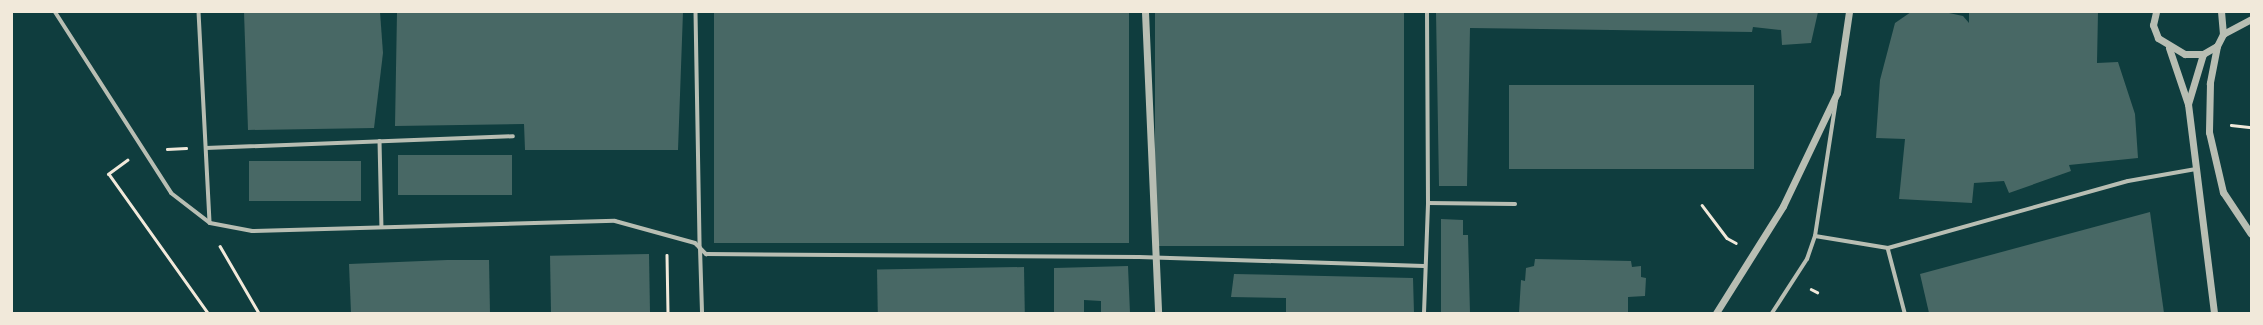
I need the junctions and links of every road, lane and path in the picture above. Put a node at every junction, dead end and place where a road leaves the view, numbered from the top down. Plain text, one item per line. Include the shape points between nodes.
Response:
1 (55, 12) edge
2 (199, 12) edge
3 (696, 12) edge
4 (1145, 12) edge
5 (1427, 12) edge
6 (1849, 12) edge
7 (2156, 12) edge
8 (2220, 12) edge
9 (2251, 20) edge
10 (2223, 34) junction
11 (2217, 46) junction
12 (2169, 48) junction
13 (2203, 54) junction
14 (1837, 93) junction
15 (2188, 104) junction
16 (513, 136) dead end
17 (380, 141) junction
18 (206, 148) junction
19 (2196, 169) junction
20 (1428, 203) junction
21 (1515, 204) dead end
22 (210, 223) junction
23 (382, 228) junction
24 (2251, 234) edge
25 (1815, 236) junction
26 (666, 237) junction
27 (700, 248) junction
28 (1888, 248) junction
29 (1156, 257) junction
30 (1424, 266) junction
31 (259, 313) edge
32 (668, 313) edge
33 (702, 313) edge
34 (1158, 313) edge
35 (1424, 313) edge
36 (1716, 313) edge
37 (1772, 313) edge
38 (1906, 313) edge
39 (2214, 313) edge

1 - 22 street via 171,193
2 - 18 street
3 - 27 street
4 - 29 street
5 - 20 street
6 - 14 street
7 - 12 street via 2153,25 2158,38
8 - 10 street
9 - 10 street
10 - 11 street
11 - 13 street
11 - 24 street via 2210,83 2209,132 2223,192
12 - 13 street via 2185,54
12 - 15 street
13 - 15 street
14 - 25 street
14 - 36 street via 1783,206
15 - 19 street
16 - 17 street
17 - 18 street
17 - 23 street
18 - 22 street
19 - 28 street via 2128,181
19 - 39 street
20 - 21 street
20 - 30 street
22 - 23 street via 252,231
22 - 31 path via 222,250
23 - 26 street via 615,221
25 - 28 street
25 - 37 street via 1807,259
26 - 27 street via 695,243
26 - 32 path
27 - 29 street via 706,254
27 - 33 street
28 - 38 street
29 - 30 street
29 - 34 street
30 - 35 street

